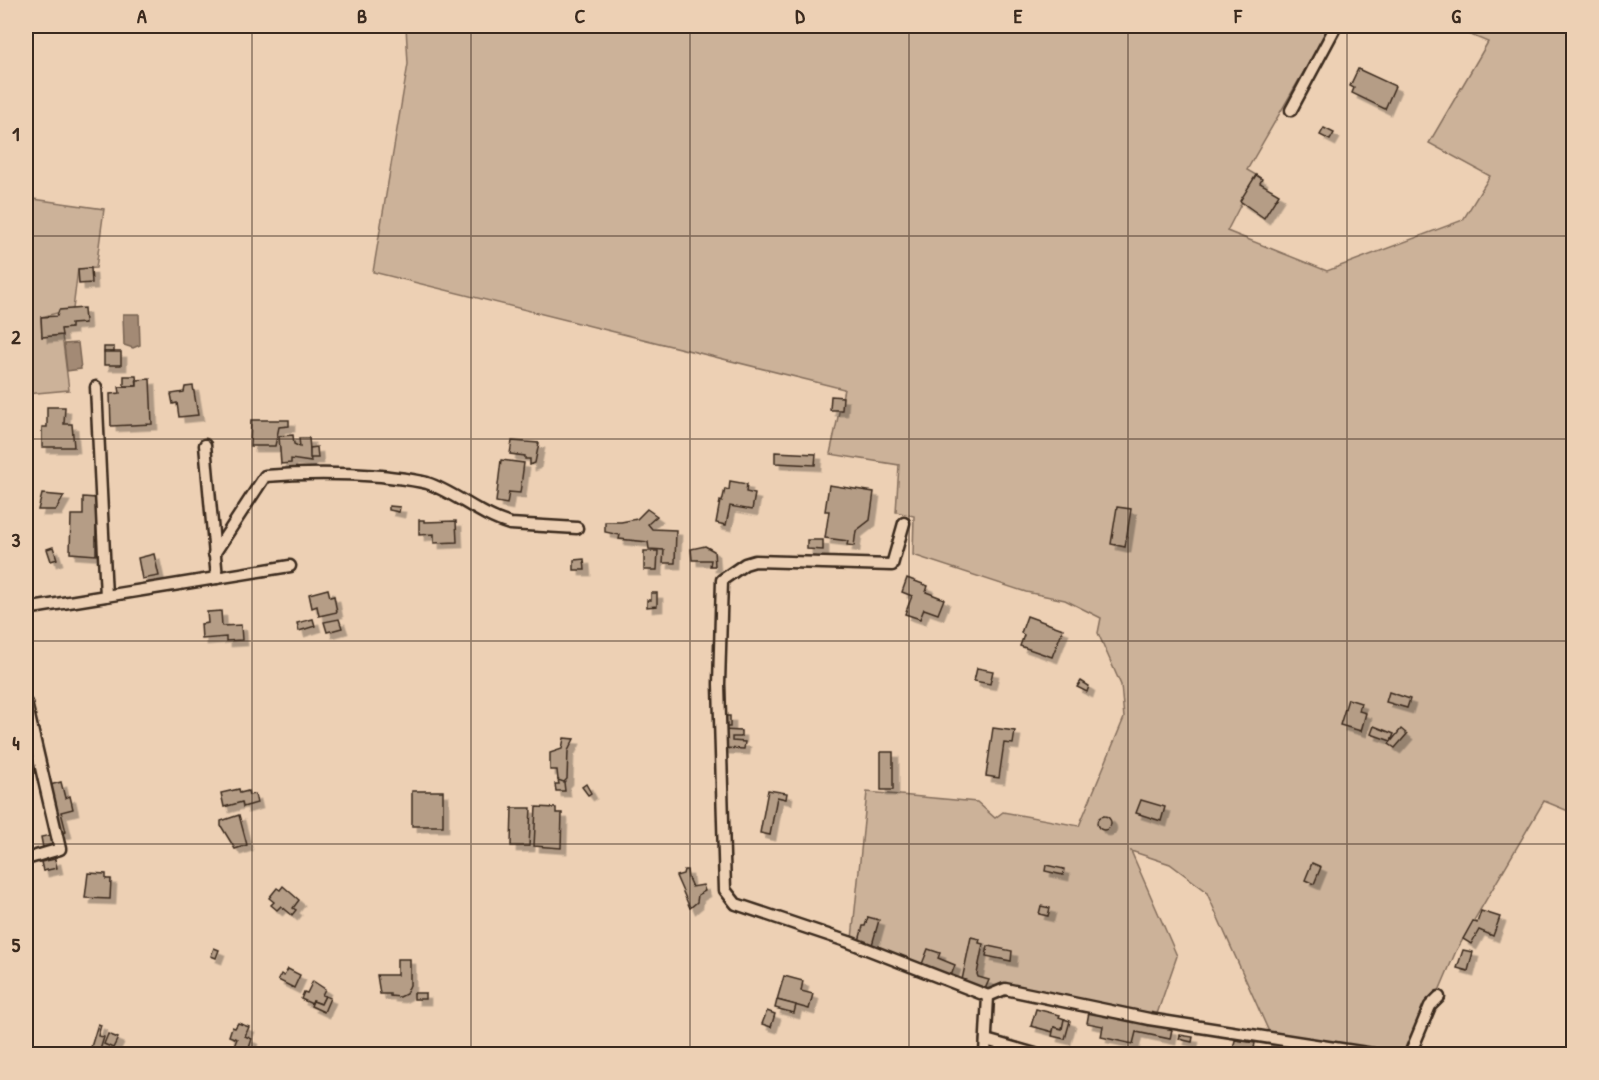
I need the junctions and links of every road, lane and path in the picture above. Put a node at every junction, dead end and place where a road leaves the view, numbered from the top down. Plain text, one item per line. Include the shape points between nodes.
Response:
1 (1336, 26) edge
2 (1291, 110) dead end
3 (96, 387) dead end
4 (205, 445) dead end
5 (904, 523) dead end
6 (577, 528) dead end
7 (214, 554) junction
8 (290, 566) dead end
9 (216, 578) junction
10 (106, 596) junction
11 (26, 609) edge
12 (26, 703) edge
13 (26, 859) edge
14 (988, 996) junction
15 (1439, 997) dead end
16 (986, 1040) junction
17 (985, 1054) edge
18 (1035, 1054) edge
19 (1373, 1054) edge
20 (1410, 1054) edge

1 - 2 street
3 - 10 street
4 - 7 street
5 - 14 street via 892,565 755,561 722,580 720,684 725,890 736,904 849,942
6 - 7 street via 499,521 440,488 414,480 342,473 274,475 265,476
7 - 9 street
8 - 9 street
9 - 10 street
10 - 11 street
12 - 13 street via 60,849
14 - 16 street
14 - 19 street via 1010,990 1149,1019
15 - 20 street via 1430,1006
16 - 17 street
16 - 18 street

